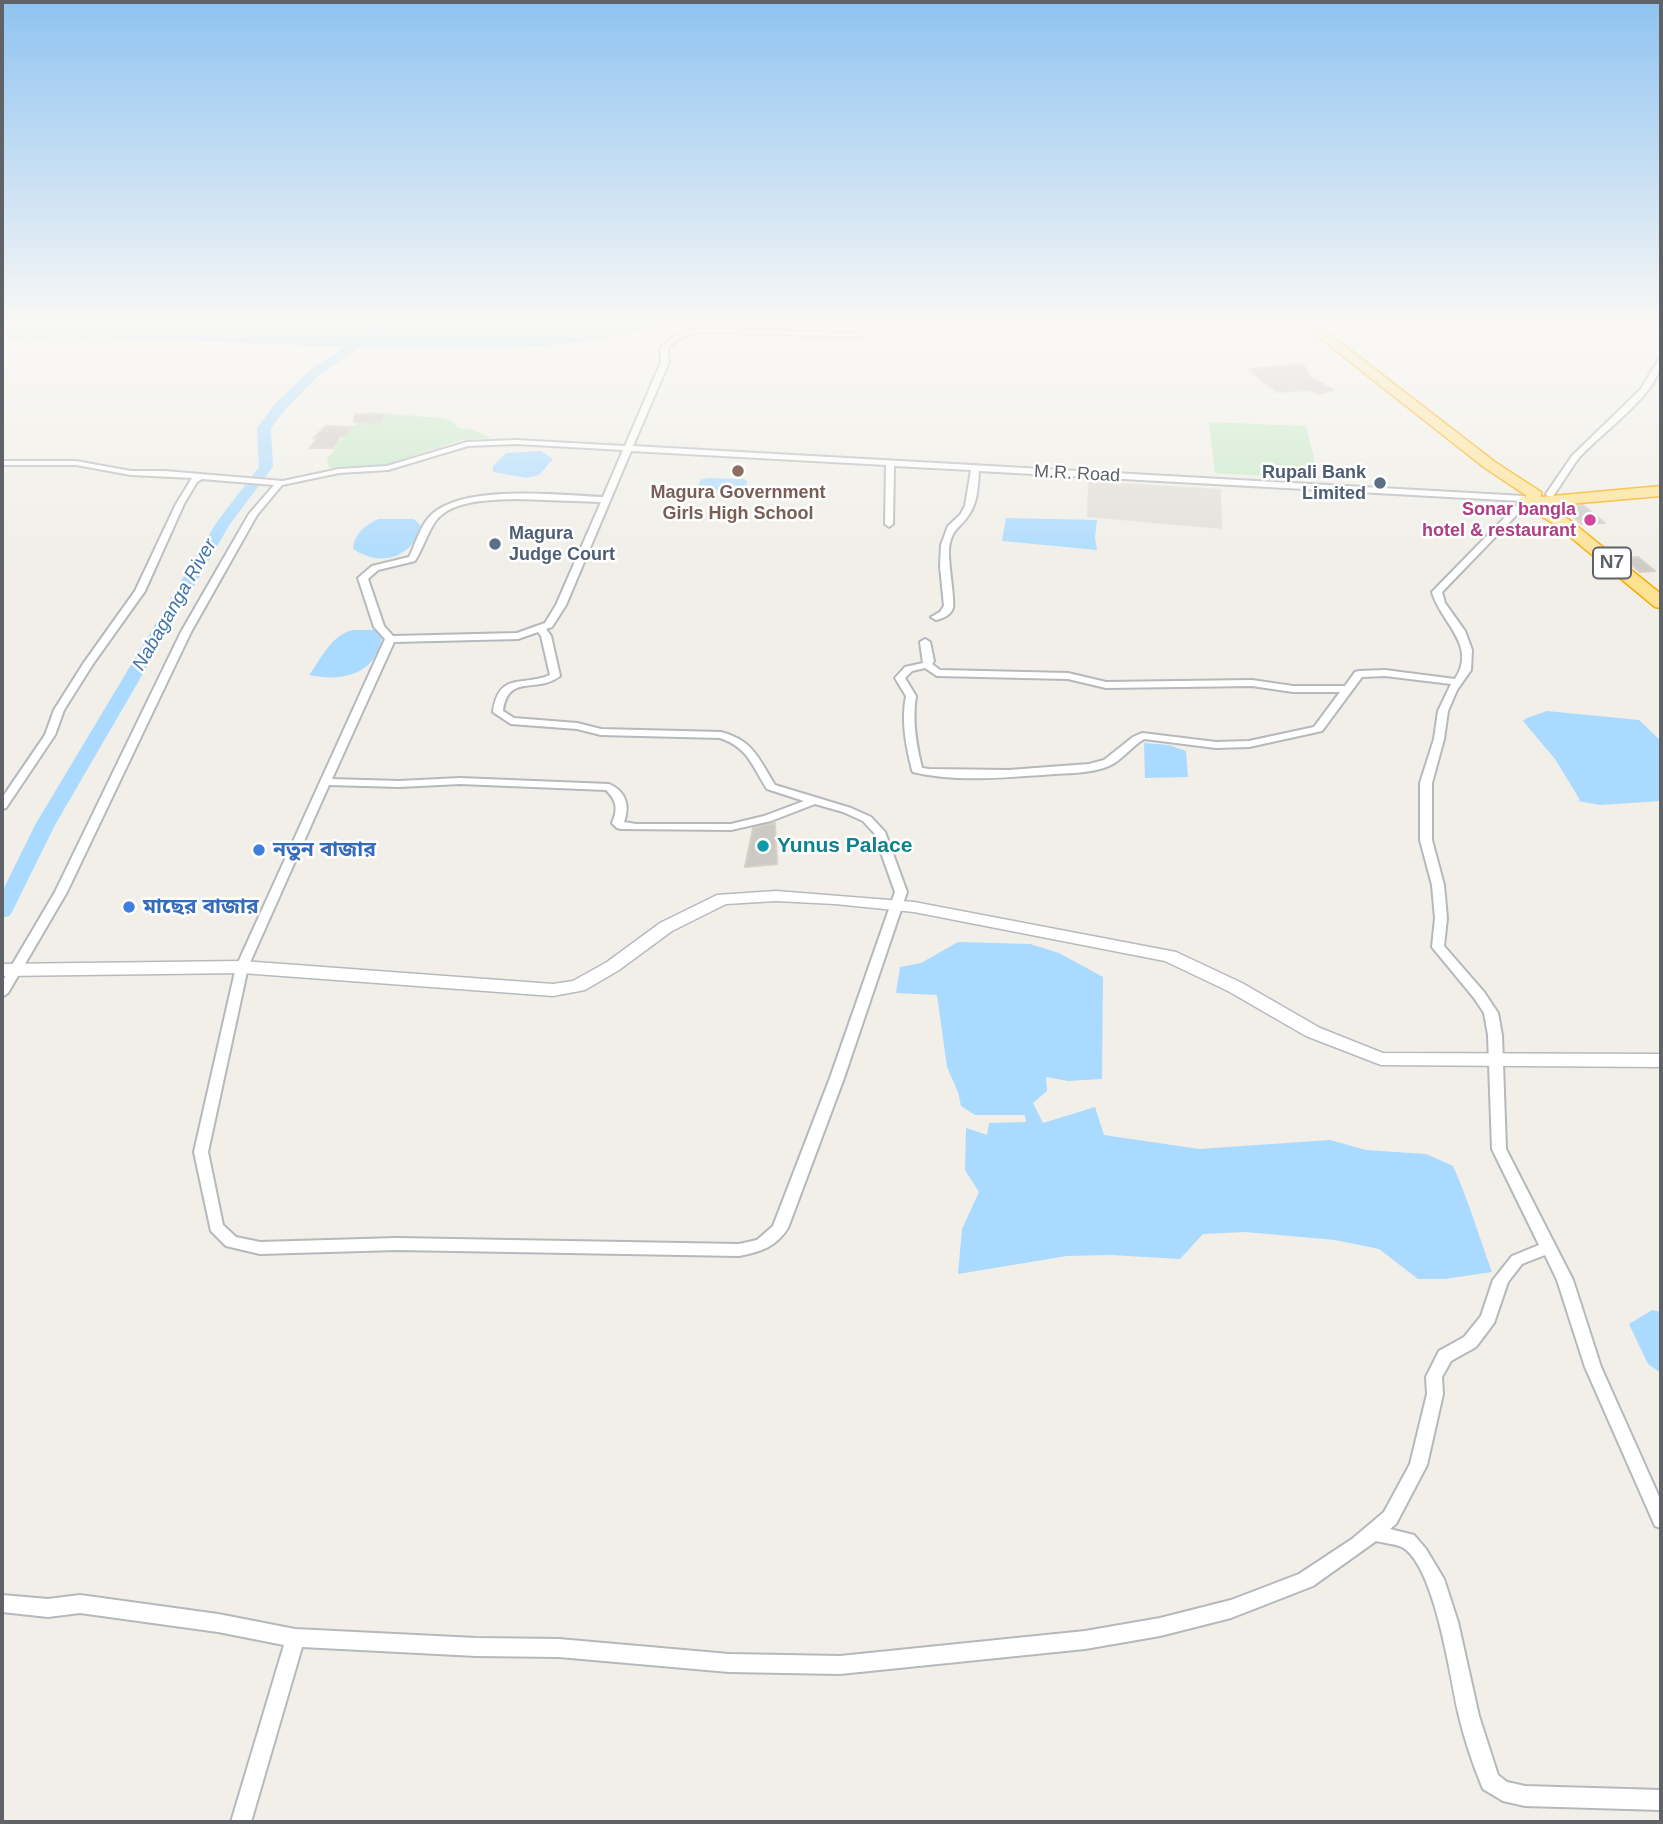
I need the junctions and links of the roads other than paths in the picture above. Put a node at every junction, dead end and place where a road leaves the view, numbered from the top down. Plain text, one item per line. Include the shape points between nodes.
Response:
1 (646, 408) edge
2 (1417, 408) edge
3 (1629, 408) edge
4 (629, 448) junction
5 (2, 463) edge
6 (890, 463) junction
7 (975, 468) junction
8 (199, 478) junction
9 (282, 483) junction
10 (1661, 491) edge
11 (1536, 498) junction
12 (606, 500) junction
13 (889, 524) dead end
14 (1661, 603) edge
15 (936, 617) dead end
16 (540, 628) junction
17 (390, 639) junction
18 (925, 642) dead end
19 (927, 665) junction
20 (1457, 682) junction
21 (1349, 689) junction
22 (326, 782) junction
23 (813, 801) junction
24 (2, 806) edge
25 (897, 906) junction
26 (242, 967) junction
27 (8, 970) edge
28 (2, 993) edge
29 (1495, 1060) junction
30 (1661, 1061) edge
31 (1549, 1247) junction
32 (1661, 1520) edge
33 (1372, 1532) junction
34 (2, 1604) edge
35 (295, 1638) junction
36 (1661, 1800) edge
37 (242, 1822) edge

1 - 4 street
2 - 11 highway, N7
3 - 11 street
4 - 6 street, M.R. Road
4 - 9 street via 467,444 388,468 339,471
4 - 12 street
5 - 8 street via 76,463
6 - 7 street, M.R. Road
6 - 13 street
7 - 11 street, M.R. Road
7 - 15 street via 971,502 950,528 943,565 949,606
8 - 9 street
8 - 24 street via 180,504 140,591 88,664 59,710 50,735
9 - 27 street via 253,514 186,632 61,892
10 - 11 highway
11 - 14 highway, N7
11 - 20 street via 1437,593 1467,650 1466,670
12 - 16 street via 561,605 549,625
12 - 17 street via 494,497 447,508 435,516 412,559 375,568 363,578 379,627
16 - 17 street via 518,636
16 - 23 street via 555,676 505,689 498,699 498,712 511,721 601,732 721,735 738,740 755,753 771,787
17 - 22 street
18 - 19 street
19 - 21 street via 937,673 1068,676 1106,685 1252,683
19 - 21 street via 909,668 900,678 911,696 908,712 917,770 935,774 1102,765 1142,736 1236,745 1301,733 1318,729
20 - 21 street via 1369,672 1359,674
20 - 29 street via 1443,711 1426,783 1426,840 1438,885 1438,947 1491,1013
22 - 23 street via 460,780 609,787 623,804 618,823 636,827 732,827
22 - 26 street
23 - 25 street via 867,819 879,832 901,892
25 - 26 main road via 776,896 723,899 666,927 578,986 553,990
25 - 26 street via 780,1228 771,1241 739,1250 397,1244 260,1248 232,1242 216,1227 201,1152
25 - 29 main road via 1170,956 1313,1032 1381,1059
26 - 27 main road
27 - 28 street
29 - 30 main road
29 - 31 street via 1500,1149
31 - 32 street via 1565,1280 1593,1367
31 - 33 street via 1517,1260 1501,1280 1488,1319 1469,1342 1445,1356 1434,1377 1435,1394 1418,1465 1390,1518
33 - 35 street via 1306,1580 1231,1609 1085,1640 993,1650 840,1665 757,1664 559,1648
33 - 36 street via 1408,1541 1437,1585 1490,1782 1503,1791 1525,1796
34 - 35 street via 48,1608 80,1604
35 - 37 street

